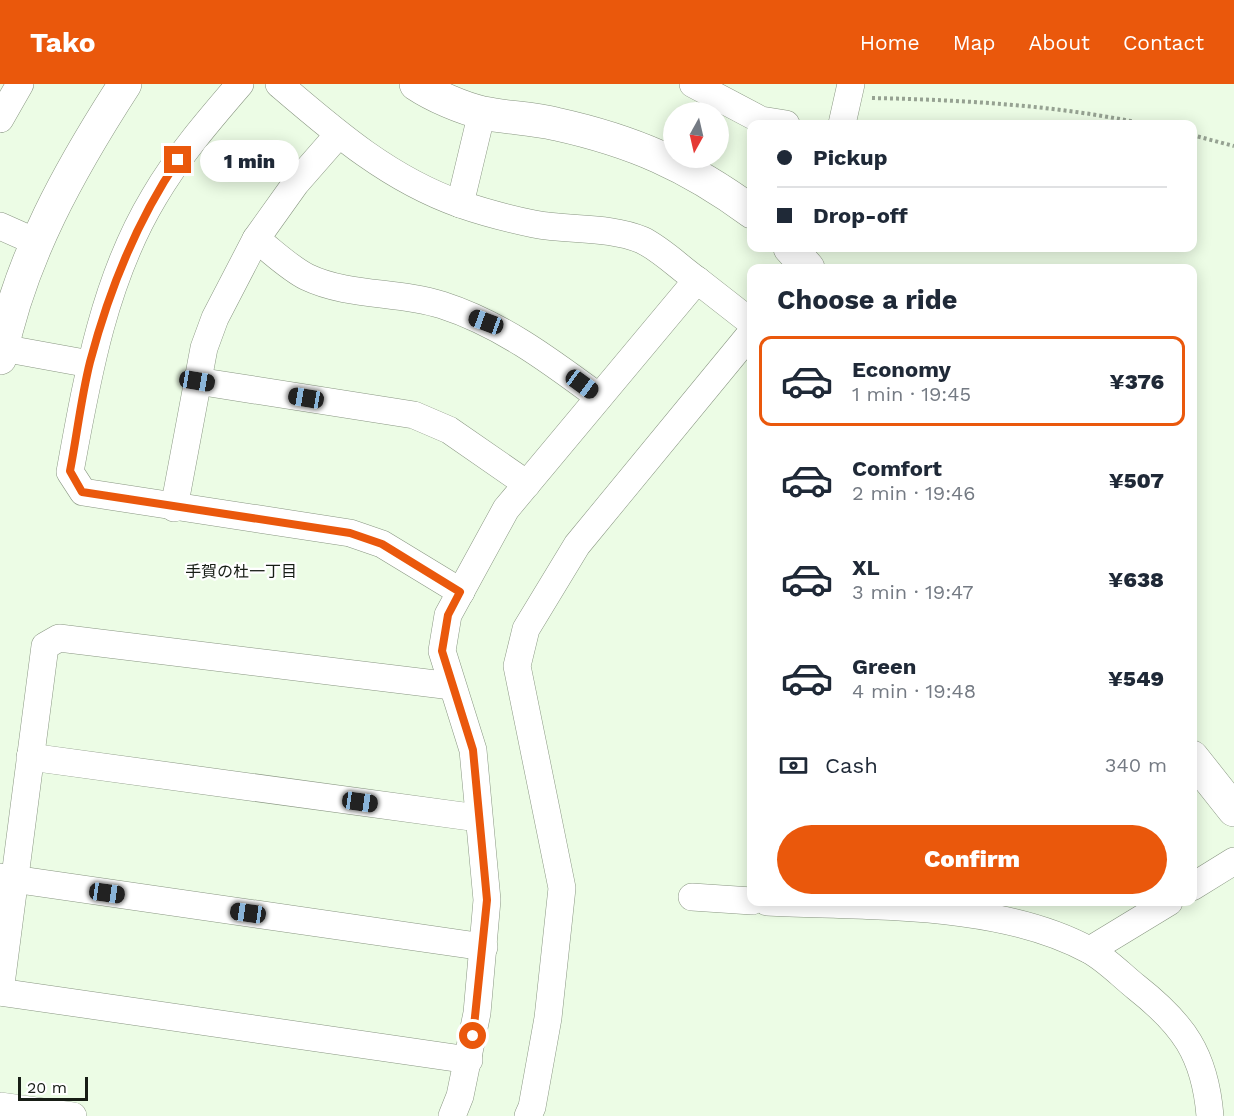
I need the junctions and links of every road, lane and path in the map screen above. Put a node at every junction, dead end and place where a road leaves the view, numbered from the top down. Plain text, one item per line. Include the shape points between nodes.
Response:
1 (125, 84) edge
2 (240, 84) edge
3 (279, 84) edge
4 (693, 84) edge
5 (420, 85) edge
6 (850, 91) edge
7 (735, 94) edge
8 (482, 112) junction
9 (761, 120) edge
10 (843, 120) edge
11 (1127, 120) edge
12 (338, 135) junction
13 (1197, 136) edge
14 (1234, 146) edge
15 (460, 204) junction
16 (747, 208) edge
17 (0, 226) edge
18 (256, 239) junction
19 (36, 242) junction
20 (697, 280) junction
21 (747, 319) edge
22 (747, 338) edge
23 (1, 353) edge
24 (90, 364) junction
25 (197, 381) junction
26 (599, 396) junction
27 (527, 484) junction
28 (174, 508) junction
29 (460, 592) junction
30 (452, 686) junction
31 (30, 757) junction
32 (1197, 763) edge
33 (1234, 810) edge
34 (478, 818) junction
35 (1234, 861) edge
36 (6, 878) edge
37 (1197, 884) edge
38 (692, 897) dead end
39 (747, 901) edge
40 (844, 906) edge
41 (1162, 906) edge
42 (484, 947) junction
43 (1090, 950) junction
44 (0, 992) edge
45 (469, 1060) junction
46 (0, 1106) edge
47 (73, 1116) edge
48 (452, 1116) edge
49 (528, 1116) edge
50 (1210, 1116) edge

1 - 19 street via 82,149
2 - 24 street via 191,142 153,198 117,276
3 - 12 street
4 - 7 street
5 - 8 street
6 - 10 street
6 - 11 path via 1086,111
7 - 9 street
8 - 15 street
8 - 16 street via 553,123 665,157
12 - 15 street via 376,163
12 - 18 street via 296,183
13 - 14 path
15 - 20 street via 535,224 623,233 645,242
17 - 19 street
18 - 25 street via 215,318
18 - 26 street via 315,280 440,304 486,322 529,346
19 - 23 street
20 - 21 street
20 - 26 street
22 - 49 street via 577,545 526,630 517,666 562,888 548,1018
23 - 24 street
24 - 28 street via 70,471 76,484 82,492
25 - 27 street via 414,416 449,430
25 - 28 street
26 - 27 street
27 - 29 street via 506,509
28 - 29 street via 350,533 382,544
29 - 30 street via 448,615 442,651
30 - 31 street via 59,638 45,646
30 - 34 street via 473,750
31 - 34 street
31 - 36 street
32 - 33 street
34 - 42 street via 487,900
35 - 37 street
36 - 42 street
36 - 44 street
38 - 39 street
40 - 43 street via 980,913 1040,930
41 - 43 street
42 - 45 street
43 - 50 street via 1162,1008 1192,1043 1208,1095
44 - 45 street
45 - 48 street
46 - 47 street

